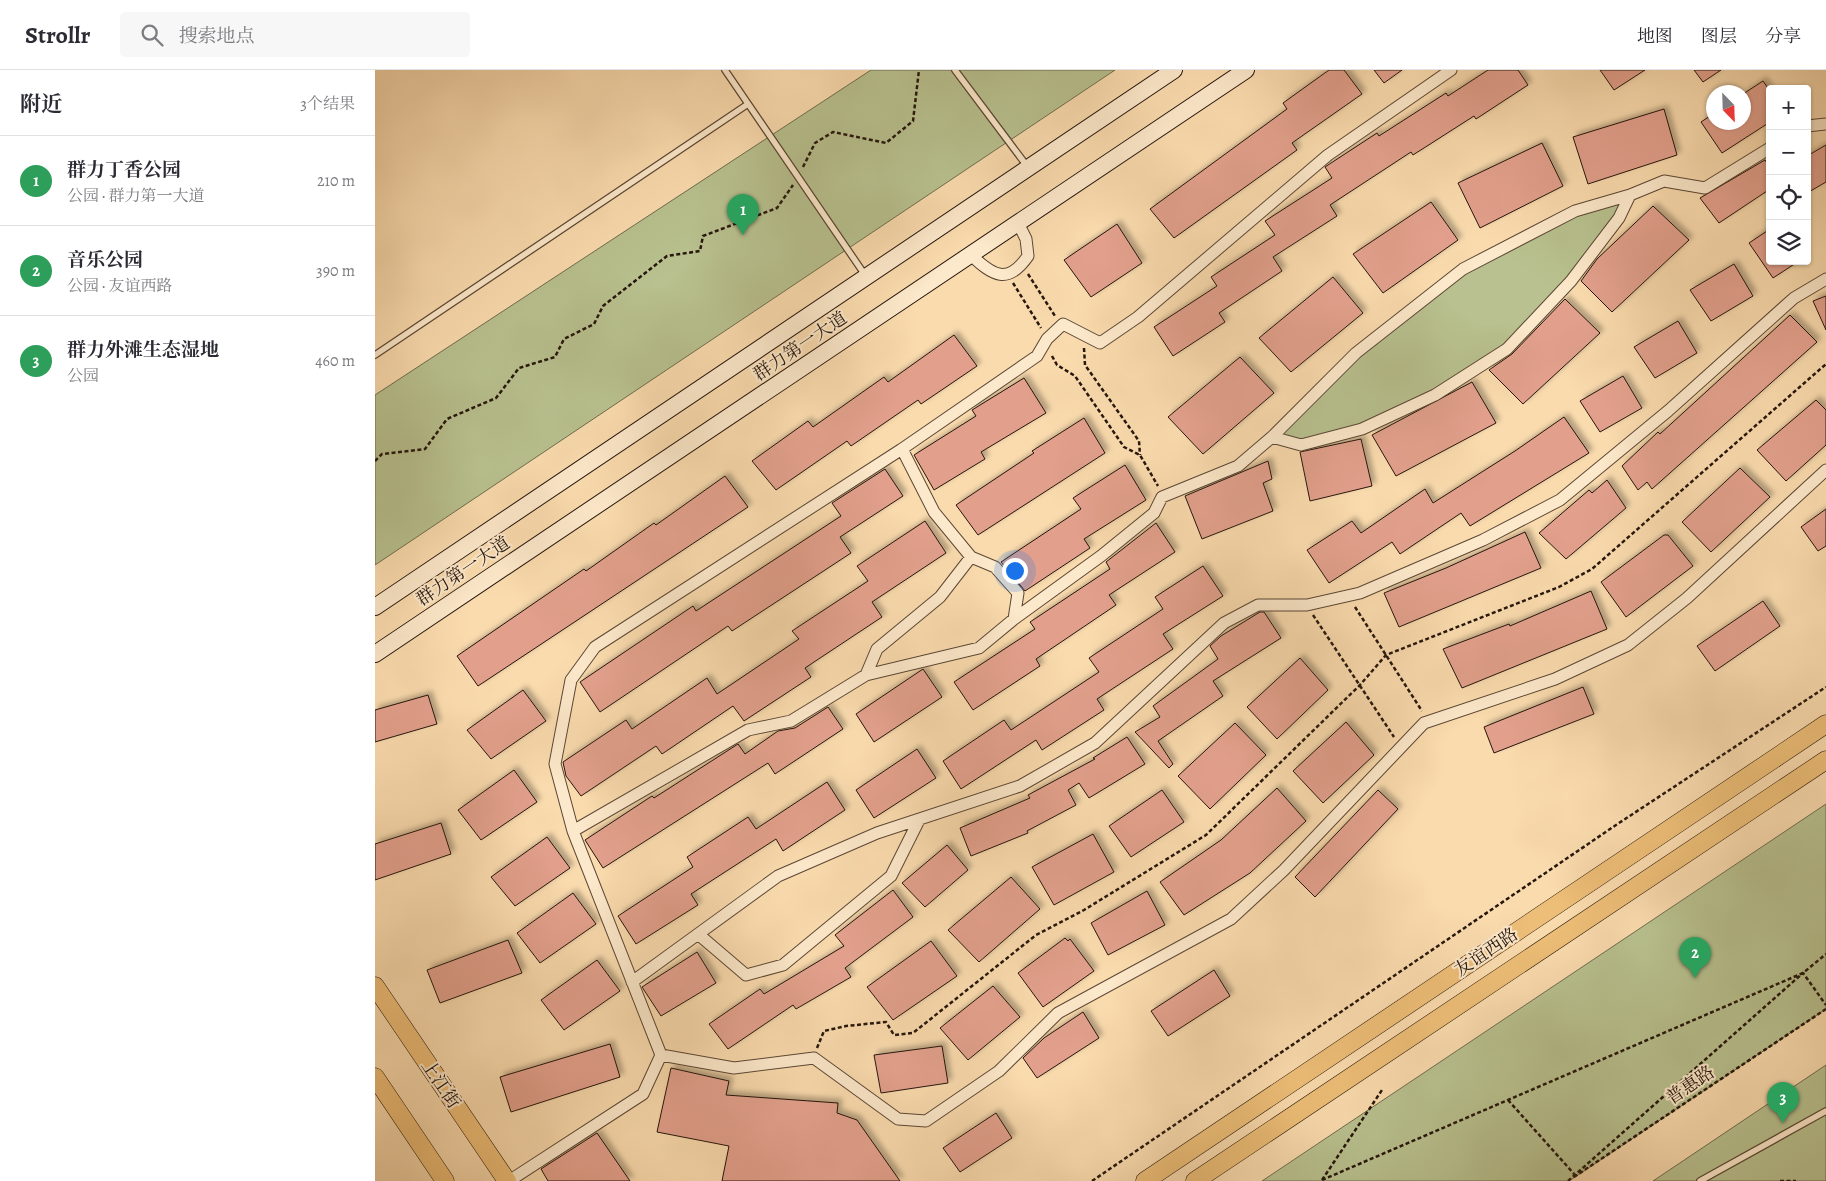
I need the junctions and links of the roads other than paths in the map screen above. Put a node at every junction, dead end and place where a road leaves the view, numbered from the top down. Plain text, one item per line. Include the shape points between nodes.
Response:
1 (725, 70) edge
2 (955, 70) edge
3 (1174, 70) edge
4 (1246, 70) edge
5 (1451, 70) edge
6 (748, 104) junction
7 (1826, 124) edge
8 (1811, 126) edge
9 (1766, 150) edge
10 (1029, 168) junction
11 (1630, 195) junction
12 (1018, 223) junction
13 (971, 255) junction
14 (866, 277) junction
15 (1826, 279) edge
16 (375, 355) edge
17 (1272, 437) junction
18 (902, 450) junction
19 (1826, 470) edge
20 (971, 557) junction
21 (375, 607) edge
22 (1014, 619) junction
23 (375, 654) edge
24 (865, 675) junction
25 (1826, 724) edge
26 (1826, 760) edge
27 (919, 820) junction
28 (573, 831) junction
29 (698, 934) junction
30 (632, 982) junction
31 (375, 986) edge
32 (661, 1055) junction
33 (375, 1077) edge
34 (1826, 1111) edge
35 (445, 1181) edge
36 (508, 1181) edge
37 (1145, 1181) edge
38 (1195, 1181) edge
39 (1700, 1181) edge

1 - 6 lane
2 - 10 lane
3 - 10 main road, 群力第一大道
4 - 12 main road, 群力第一大道
5 - 18 street via 1328,155 1138,317 1100,343 1063,324 1047,338 1037,356
6 - 14 lane
6 - 16 lane
7 - 8 street
9 - 11 street via 1705,188 1664,181
10 - 14 main road, 群力第一大道
11 - 17 street via 1575,212 1463,269 1356,353
11 - 17 street via 1619,218 1571,281 1507,349 1435,395 1362,429 1301,445
12 - 13 main road, 群力第一大道
12 - 13 street via 1026,239 1028,256 1019,270 1003,275 987,270
13 - 23 main road, 群力第一大道
14 - 21 main road, 群力第一大道
15 - 27 street via 1794,298 1668,411 1560,500 1483,540 1360,593 1307,605 1257,605 1224,623 1095,743 1020,786
17 - 22 street via 1238,466 1162,497 1154,513
18 - 20 street via 934,512
18 - 28 street via 595,647 571,680 555,764
19 - 32 street via 1687,598 1627,645 1555,680 1424,722 1284,870 1231,919 1058,1013 999,1071 926,1121 897,1119 814,1058 734,1068
20 - 22 street via 995,567 1018,592
20 - 24 street via 940,597 877,649
22 - 24 street via 979,648
24 - 28 street via 791,722 748,730
25 - 37 main road, 友谊西路
26 - 38 main road, 友谊西路
27 - 29 street via 877,833 778,876
27 - 29 street via 891,876 783,965 746,975
28 - 30 street
29 - 30 street
30 - 32 street
31 - 36 main road, 上江街
32 - 36 street via 643,1094
33 - 35 main road
34 - 39 lane

